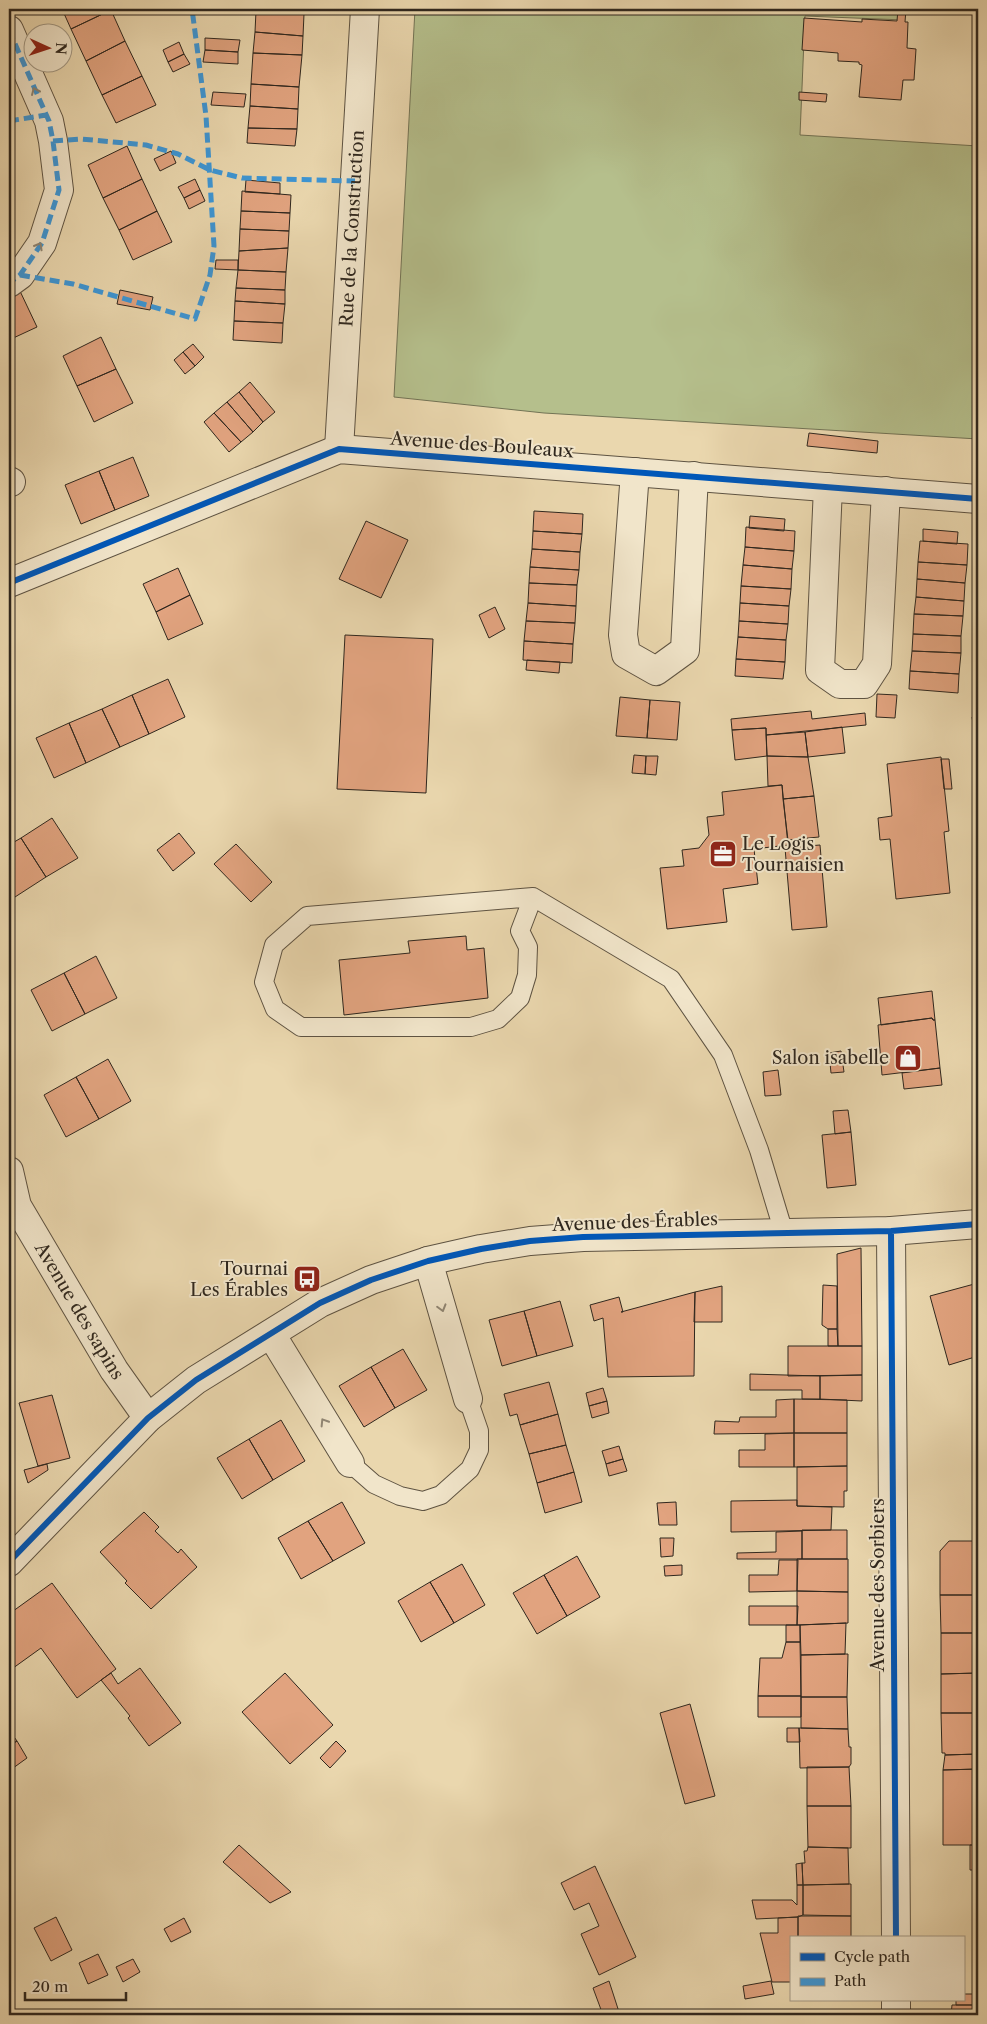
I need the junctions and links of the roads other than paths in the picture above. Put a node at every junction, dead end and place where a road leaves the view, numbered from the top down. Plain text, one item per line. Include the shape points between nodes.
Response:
1 (365, 9) edge
2 (9, 30) edge
3 (9, 283) edge
4 (339, 448) junction
5 (635, 472) junction
6 (694, 476) junction
7 (828, 487) junction
8 (886, 491) junction
9 (978, 498) edge
10 (9, 583) edge
11 (533, 897) junction
12 (9, 1171) edge
13 (978, 1224) edge
14 (891, 1231) junction
15 (784, 1233) junction
16 (428, 1261) junction
17 (271, 1334) junction
18 (468, 1399) joint
19 (148, 1418) junction
20 (350, 1463) joint
21 (9, 1562) edge
22 (896, 1936) edge
23 (896, 2002) edge
24 (896, 2015) edge

1 - 4 street, Rue de la Construction
3 -> 2 street via 20,275 42,243 59,190 49,121
4 - 5 street, Avenue des Bouleaux
4 - 10 street, Avenue des Bouleaux
5 - 6 street, Avenue des Bouleaux
5 - 6 street via 623,635 626,654 656,671 685,650
6 - 7 street, Avenue des Bouleaux
7 - 8 street, Avenue des Bouleaux
7 - 8 street via 820,670 840,684 864,684 877,664
8 - 9 street, Avenue des Bouleaux
11 - 11 lane via 307,916 274,945 264,982 275,1009 301,1027 470,1027 498,1019 520,998 527,975 528,947 520,930
11 - 15 lane via 671,979 722,1055 759,1150
12 - 19 street, Avenue des sapins via 17,1206 114,1370
13 - 14 street, Avenue des Érables
14 - 15 street, Avenue des Érables
14 - 22 street, Avenue des Sorbiers
15 - 16 street, Avenue des Érables via 538,1241
16 - 17 street, Avenue des Érables via 371,1280 320,1303
16 -> 18 street
17 - 19 street, Avenue des Érables via 196,1380
20 -> 17 street
18 - 20 lane via 478,1431 479,1450 470,1469 442,1496 423,1501 400,1496 374,1484
19 - 21 street, Avenue des Érables
23 - 24 street

